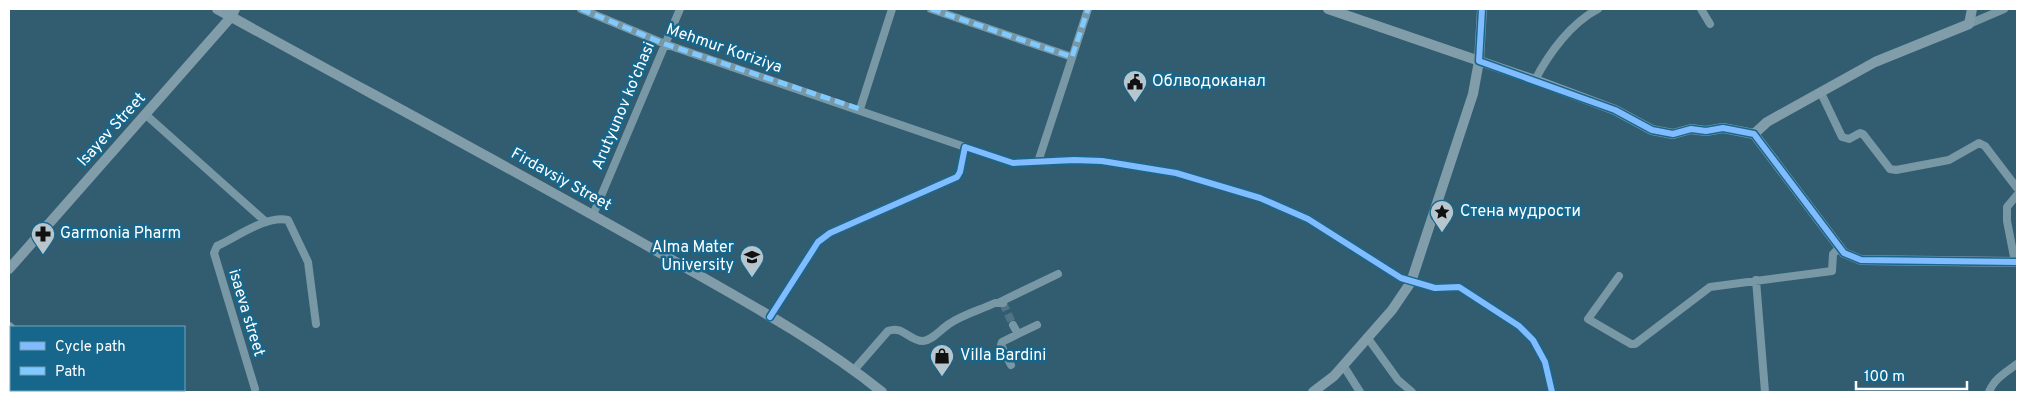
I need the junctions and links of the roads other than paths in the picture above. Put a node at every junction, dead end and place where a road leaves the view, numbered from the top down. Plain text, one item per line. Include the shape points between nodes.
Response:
1 (217, 9) edge
2 (582, 9) edge
3 (680, 9) edge
4 (892, 9) edge
5 (930, 9) edge
6 (1088, 9) edge
7 (1328, 9) edge
8 (1482, 9) edge
9 (1598, 9) edge
10 (1701, 9) edge
11 (1965, 9) edge
12 (1972, 9) edge
13 (2004, 9) edge
14 (233, 13) edge
15 (1710, 24) dead end
16 (1969, 24) junction
17 (665, 44) junction
18 (1072, 58) junction
19 (1479, 61) junction
20 (1535, 80) junction
21 (1821, 93) junction
22 (860, 110) junction
23 (145, 114) junction
24 (1754, 134) junction
25 (965, 147) junction
26 (1038, 162) junction
27 (2017, 188) edge
28 (2017, 195) edge
29 (593, 214) junction
30 (266, 222) junction
31 (1840, 247) junction
32 (2016, 262) edge
33 (9, 270) edge
34 (1058, 274) dead end
35 (1619, 276) dead end
36 (1756, 280) junction
37 (1411, 282) junction
38 (770, 317) junction
39 (316, 324) dead end
40 (1013, 325) tunnel mouth
41 (1036, 325) dead end
42 (1018, 334) junction
43 (1367, 337) junction
44 (2017, 364) edge
45 (1011, 365) dead end
46 (1343, 365) junction
47 (854, 370) junction
48 (254, 389) dead end
49 (882, 392) edge
50 (1313, 392) edge
51 (1360, 392) edge
52 (1412, 392) edge
53 (1552, 392) edge
54 (1765, 392) edge
55 (1989, 392) edge

1 - 14 main road, Firdavsiy Street
2 - 17 street, Mehmur Koriziya
3 - 17 street, Arutyunov ko'chasi
4 - 22 street
5 - 18 street
6 - 18 street
7 - 19 main road
8 - 19 main road
9 - 20 street via 1557,45
10 - 15 street
11 - 16 main road
12 - 16 main road
13 - 16 street
14 - 23 main road, Isayev Street
14 - 29 main road, Firdavsiy Street
16 - 21 main road via 1875,62
17 - 22 street, Mehmur Koriziya
17 - 29 street, Arutyunov ko'chasi
18 - 26 street
19 - 20 main road
19 - 37 main road via 1473,94
20 - 24 main road via 1615,110 1652,130 1673,134 1691,128 1706,131 1723,128
21 - 24 main road via 1767,122
21 - 27 street via 1842,137 1862,134 1890,169 1949,160 1979,143 1985,146
22 - 25 street, Mehmur Koriziya
23 - 30 street
23 - 33 main road, Isayev Street
24 - 31 main road
25 - 26 street, Mehmur Koriziya via 1012,163
25 - 38 street via 957,177 830,233 818,242
26 - 37 street, Mehmur Koriziya via 1102,161 1176,173 1260,198 1308,219 1393,274
28 - 32 street via 2007,207
29 - 38 main road, Firdavsiy Street
30 - 39 street via 281,218 292,226 308,262
30 - 48 street via 217,246 214,253
31 - 32 main road via 1844,253 1861,260
31 - 36 street via 1833,254 1832,271
34 - 47 street via 950,323 930,339 915,339 894,329
35 - 36 street via 1588,319 1631,344 1710,287
36 - 54 street
37 - 43 main road via 1392,310
37 - 53 street, Mehmur Koriziya via 1436,288 1459,287 1519,326 1534,340 1545,362
38 - 47 main road, Firdavsiy Street
40 - 42 street
41 - 42 street
42 - 45 street via 1001,345
43 - 46 main road
43 - 52 street via 1398,380
44 - 55 street via 2002,374
46 - 50 main road
46 - 51 street
47 - 49 main road, Firdavsiy Street

